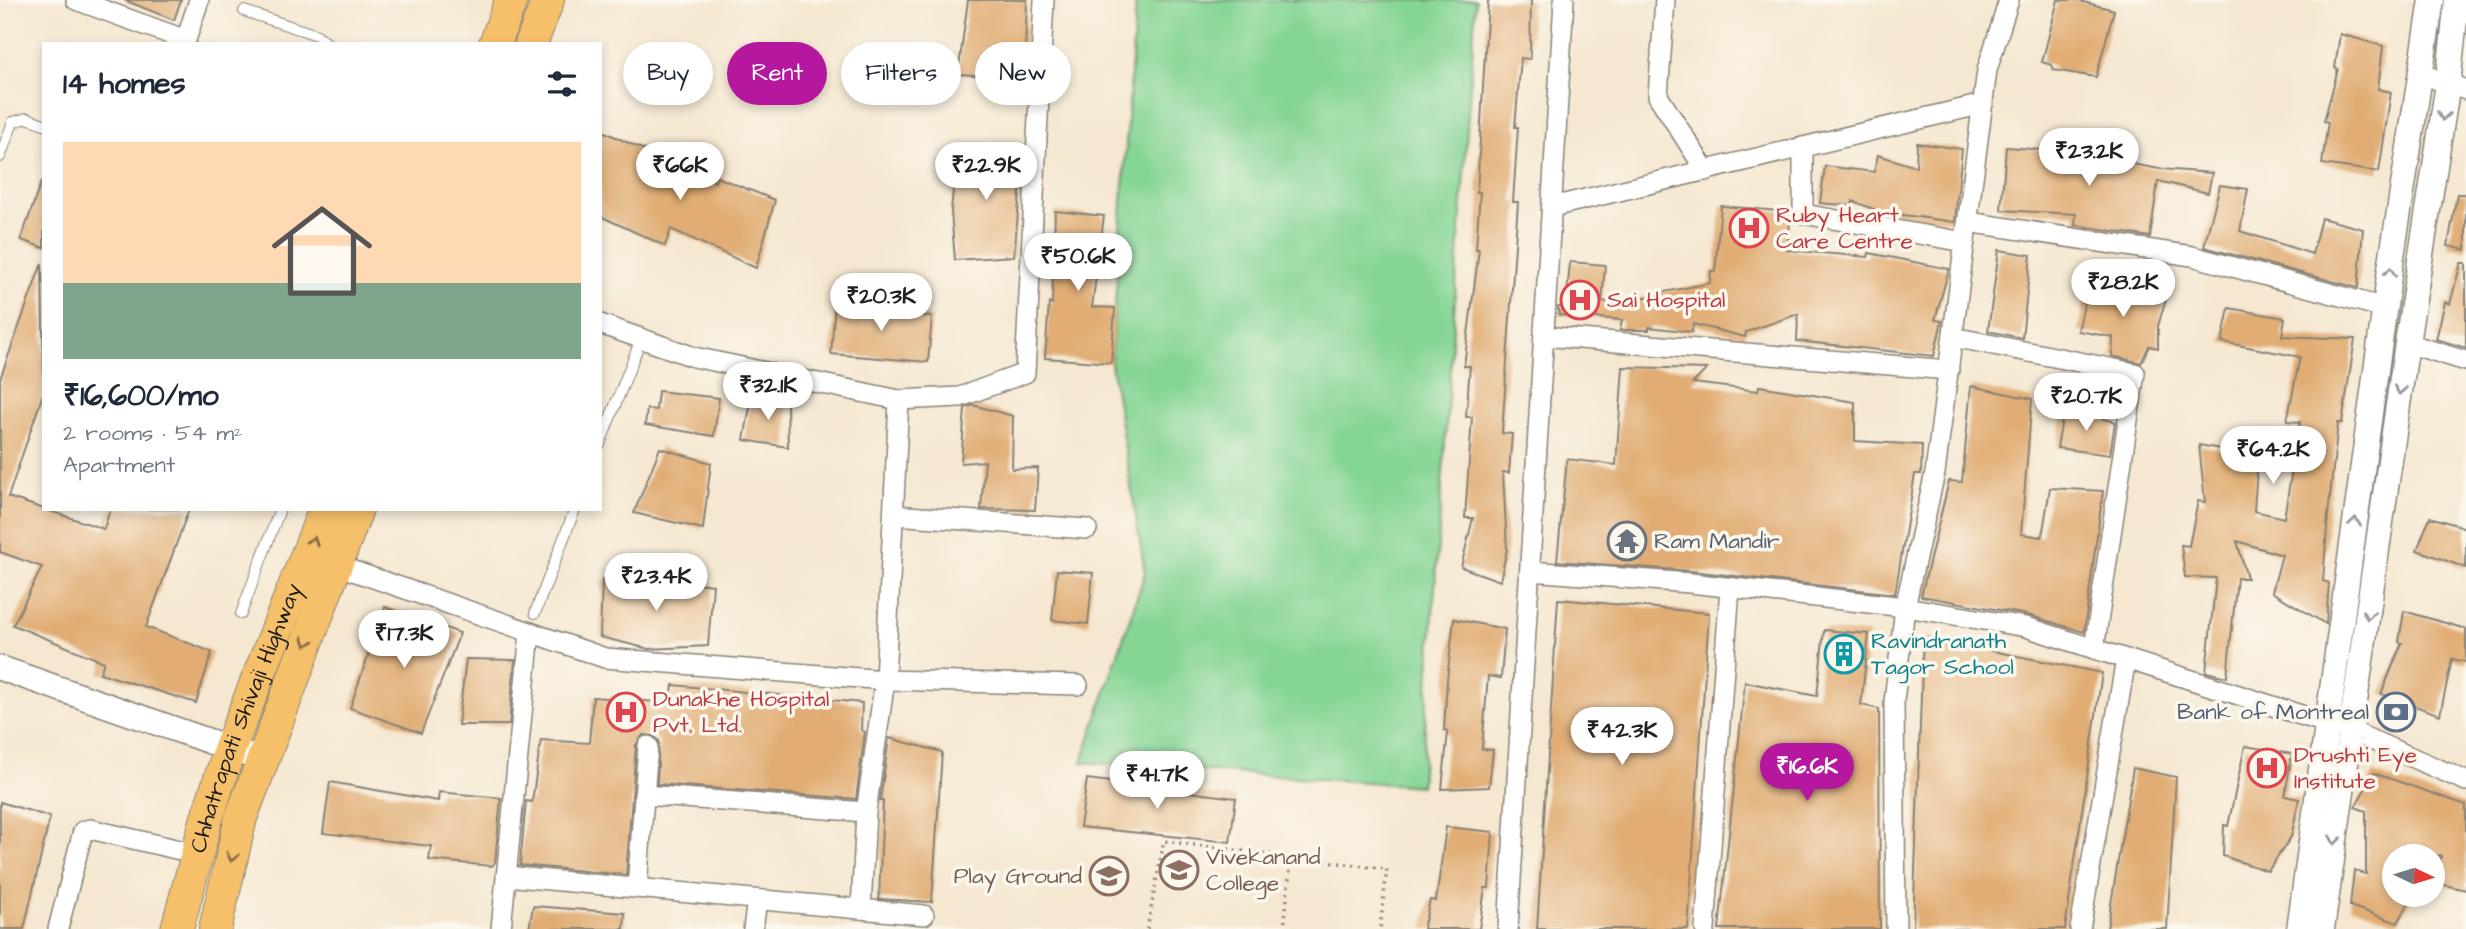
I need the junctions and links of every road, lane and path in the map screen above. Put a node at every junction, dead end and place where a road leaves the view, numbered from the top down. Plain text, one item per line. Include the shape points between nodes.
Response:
1 (76, 0) edge
2 (199, 0) edge
3 (511, 0) edge
4 (548, 0) edge
5 (1044, 0) edge
6 (1564, 0) edge
7 (1665, 0) edge
8 (2009, 0) edge
9 (2432, 0) edge
10 (2457, 0) edge
11 (244, 11) dead end
12 (326, 42) edge
13 (496, 42) edge
14 (532, 42) edge
15 (2422, 74) junction
16 (2457, 87) edge
17 (1983, 104) junction
18 (42, 123) edge
19 (1802, 147) junction
20 (0, 157) edge
21 (1706, 171) junction
22 (1552, 207) junction
23 (1968, 222) junction
24 (1965, 242) junction
25 (2385, 308) junction
26 (602, 325) edge
27 (1544, 336) junction
28 (1953, 337) junction
29 (641, 339) junction
30 (2407, 343) junction
31 (2466, 361) edge
32 (1949, 370) junction
33 (899, 400) junction
34 (602, 439) edge
35 (279, 511) edge
36 (323, 511) edge
37 (356, 511) edge
38 (574, 511) edge
39 (894, 515) junction
40 (1087, 528) dead end
41 (336, 565) junction
42 (1530, 571) junction
43 (1730, 587) junction
44 (1905, 607) junction
45 (241, 614) dead end
46 (532, 623) junction
47 (2094, 649) junction
48 (2126, 659) junction
49 (0, 668) edge
50 (885, 680) junction
51 (1078, 685) dead end
52 (2339, 727) junction
53 (648, 746) dead end
54 (230, 748) junction
55 (263, 760) junction
56 (2466, 781) edge
57 (644, 795) junction
58 (866, 812) junction
59 (197, 854) junction
60 (1291, 858) junction
61 (506, 876) junction
62 (637, 888) junction
63 (757, 900) junction
64 (861, 909) junction
65 (924, 915) dead end
66 (58, 929) edge
67 (177, 929) edge
68 (215, 929) edge
69 (501, 929) edge
70 (754, 929) edge
71 (1147, 929) edge
72 (1284, 929) edge
73 (1380, 929) edge
74 (1508, 929) edge
75 (1706, 929) edge
76 (1896, 929) edge
77 (2081, 929) edge
78 (2299, 929) edge
79 (2322, 929) edge

1 - 2 street via 186,40
3 - 13 highway
4 - 14 highway
5 - 33 street via 1025,373 960,397
6 - 22 street
7 - 21 street via 1658,96
8 - 17 street via 1987,70
9 - 15 street
10 - 16 street
11 - 12 lane via 317,35
15 - 16 street
25 -> 15 street
16 -> 30 street
17 - 19 street
17 - 23 street
18 - 20 lane via 27,118 13,122
19 - 21 street
19 - 24 street via 1803,214
21 - 22 street
22 - 27 street
23 - 24 street
23 - 25 street via 2192,256
24 - 28 street
52 -> 25 street
26 - 29 street
27 - 32 street
27 - 42 street
28 - 32 street
28 - 47 street via 2135,373
29 - 33 street via 694,357
29 - 34 lane
30 - 31 street
30 -> 52 street
32 - 44 street via 1935,473
33 - 39 street
35 - 45 lane
54 -> 36 highway, Chhatrapati Shivaji Highway
37 - 41 highway, Chhatrapati Shivaji Highway
38 - 46 lane
39 - 40 street
39 - 50 street
41 - 46 street
41 -> 55 highway, Chhatrapati Shivaji Highway
42 - 43 street
42 - 74 street
43 - 44 street
43 - 75 street
44 - 47 street via 2026,627
44 - 76 street via 1894,701
46 - 50 street via 605,658
46 - 61 street
47 - 48 street
48 - 52 street
48 - 77 street
49 - 54 street
50 - 51 street
50 - 58 street
52 - 56 street
52 - 78 street
52 -> 79 street
53 - 57 street
54 - 55 street
54 - 59 highway, Chhatrapati Shivaji Highway
55 -> 68 highway, Chhatrapati Shivaji Highway via 242,818
57 - 58 street
57 - 62 street
58 - 64 street
59 - 66 street via 83,831
59 - 67 highway, Chhatrapati Shivaji Highway
60 - 71 path via 1164,841
60 - 72 path
60 - 73 path via 1387,869
61 - 62 street
61 - 69 street
62 - 63 street
63 - 64 street
63 - 70 street
64 - 65 street

